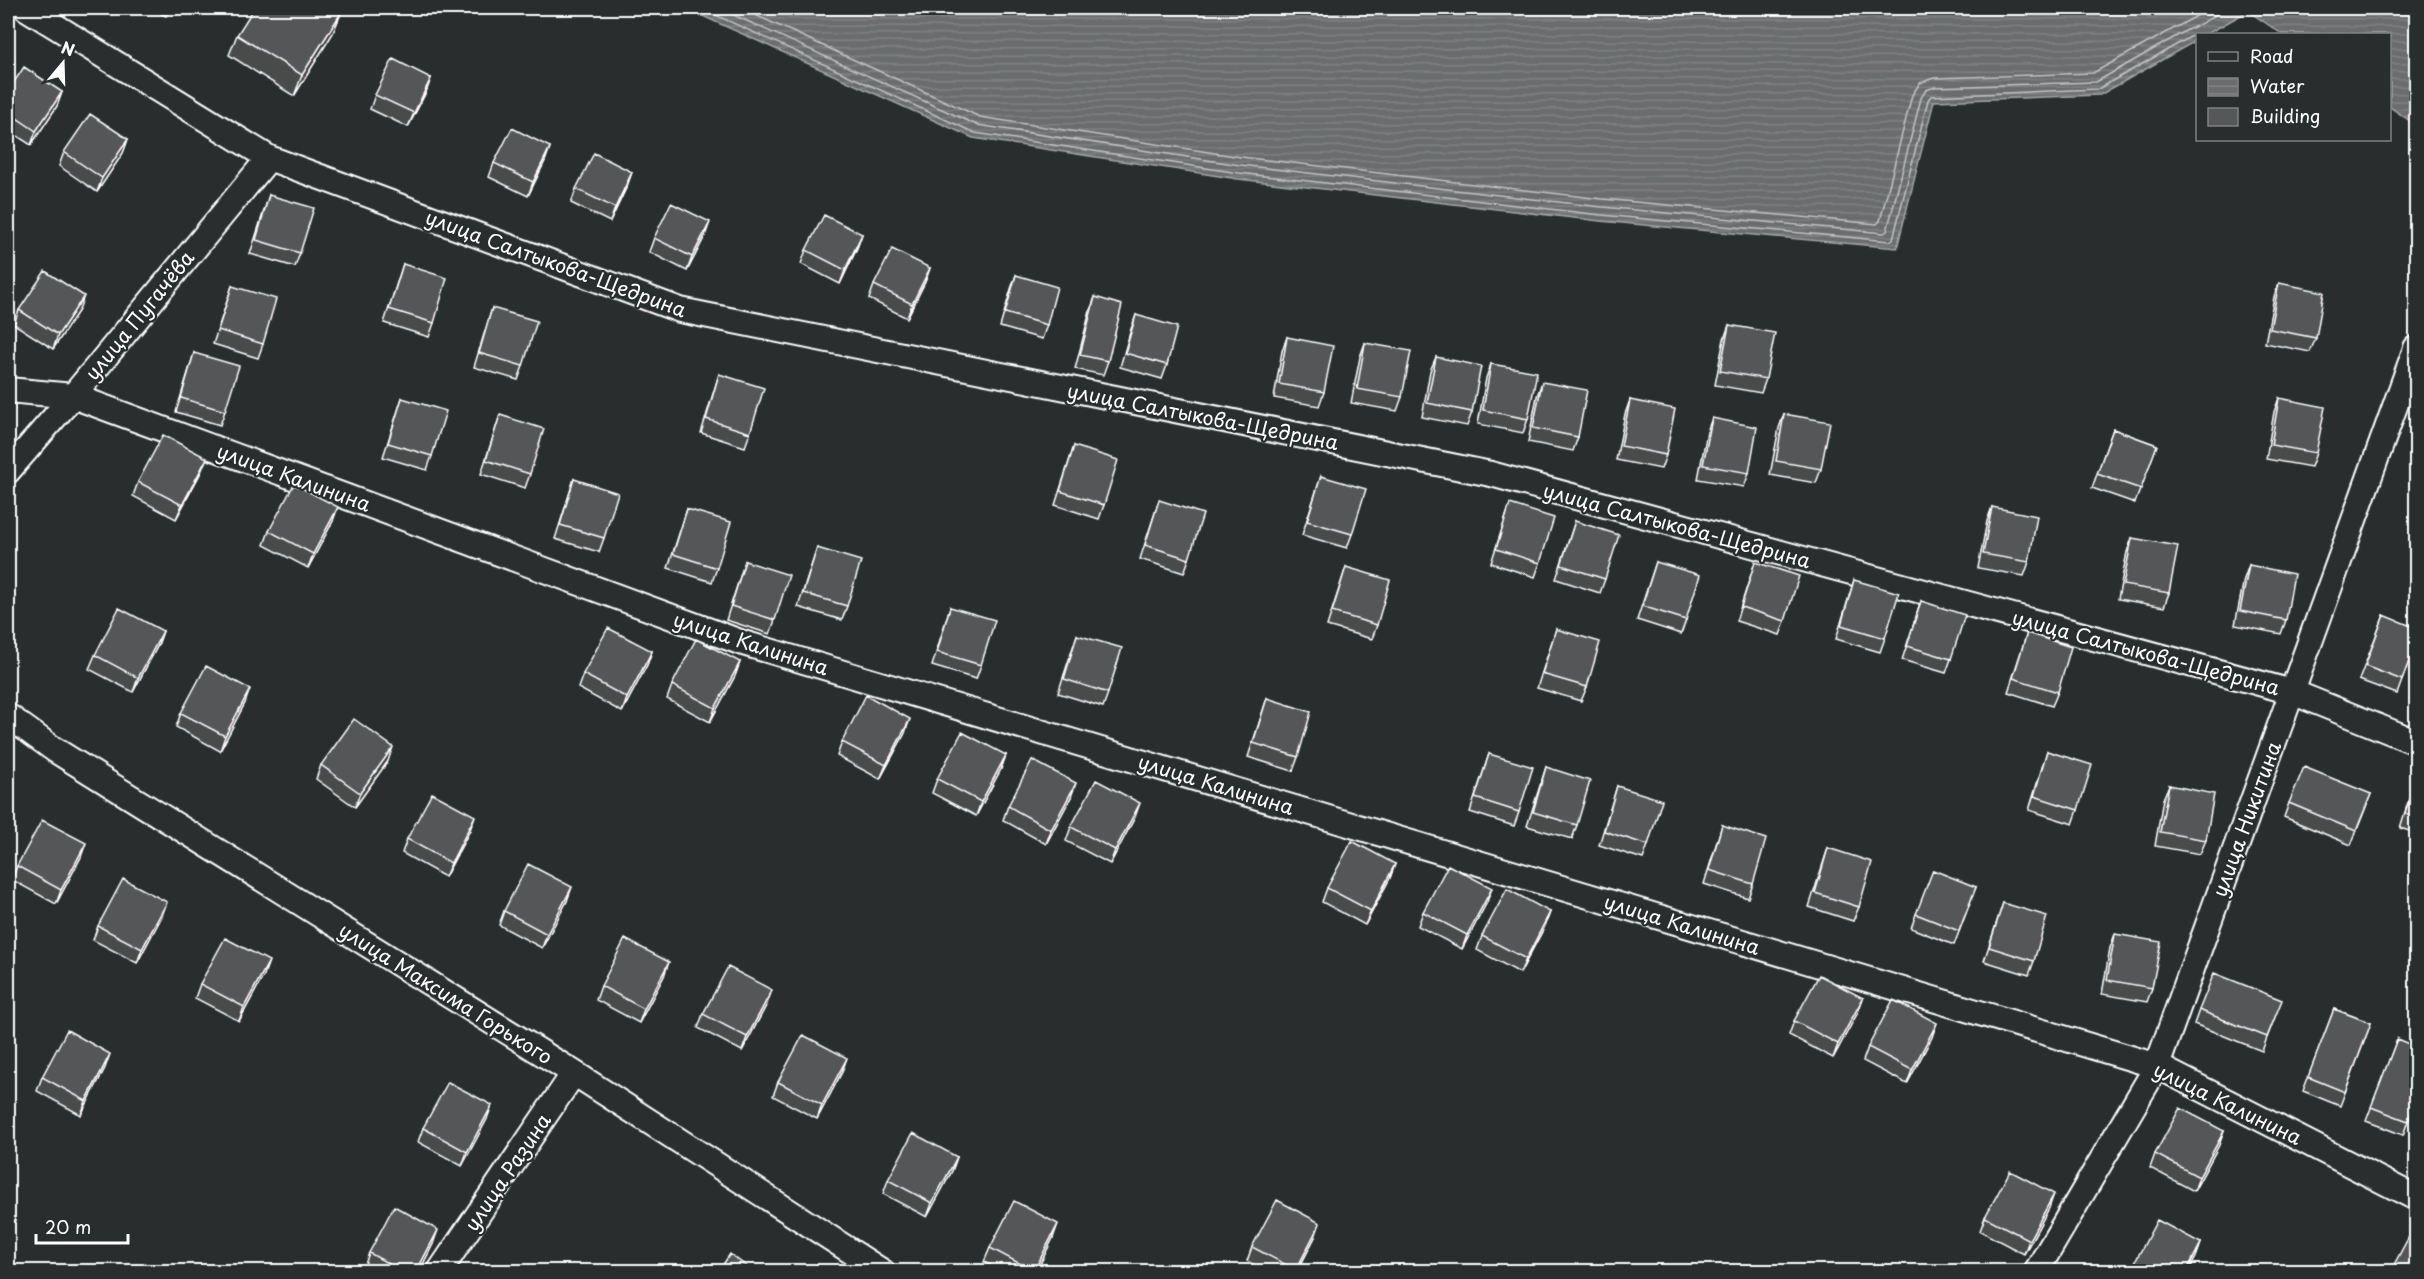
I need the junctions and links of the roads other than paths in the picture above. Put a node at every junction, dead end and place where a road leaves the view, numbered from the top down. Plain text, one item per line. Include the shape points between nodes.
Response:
1 (26, 8) edge
2 (269, 158) junction
3 (2416, 348) edge
4 (8, 390) edge
5 (73, 396) junction
6 (8, 471) edge
7 (2292, 692) junction
8 (8, 716) edge
9 (2416, 742) edge
10 (2157, 1066) junction
11 (574, 1073) junction
12 (2416, 1198) edge
13 (439, 1272) edge
14 (884, 1272) edge
15 (2036, 1272) edge

1 - 2 street, улица Салтыкова-Щедрина
2 - 5 street, улица Пугачёва
2 - 7 street, улица Салтыкова-Щедрина via 680,310 1491,474
3 - 7 street, улица Никитина
4 - 5 street, улица Калинина
5 - 6 street, улица Пугачёва
5 - 10 street, улица Калинина via 740,642
7 - 9 street, улица Салтыкова-Щедрина
7 - 10 street, улица Никитина
8 - 11 street, улица Максима Горького via 55,750
10 - 12 street, улица Калинина
10 - 15 street, улица Никитина
11 - 13 street, улица Разина
11 - 14 street, улица Максима Горького

